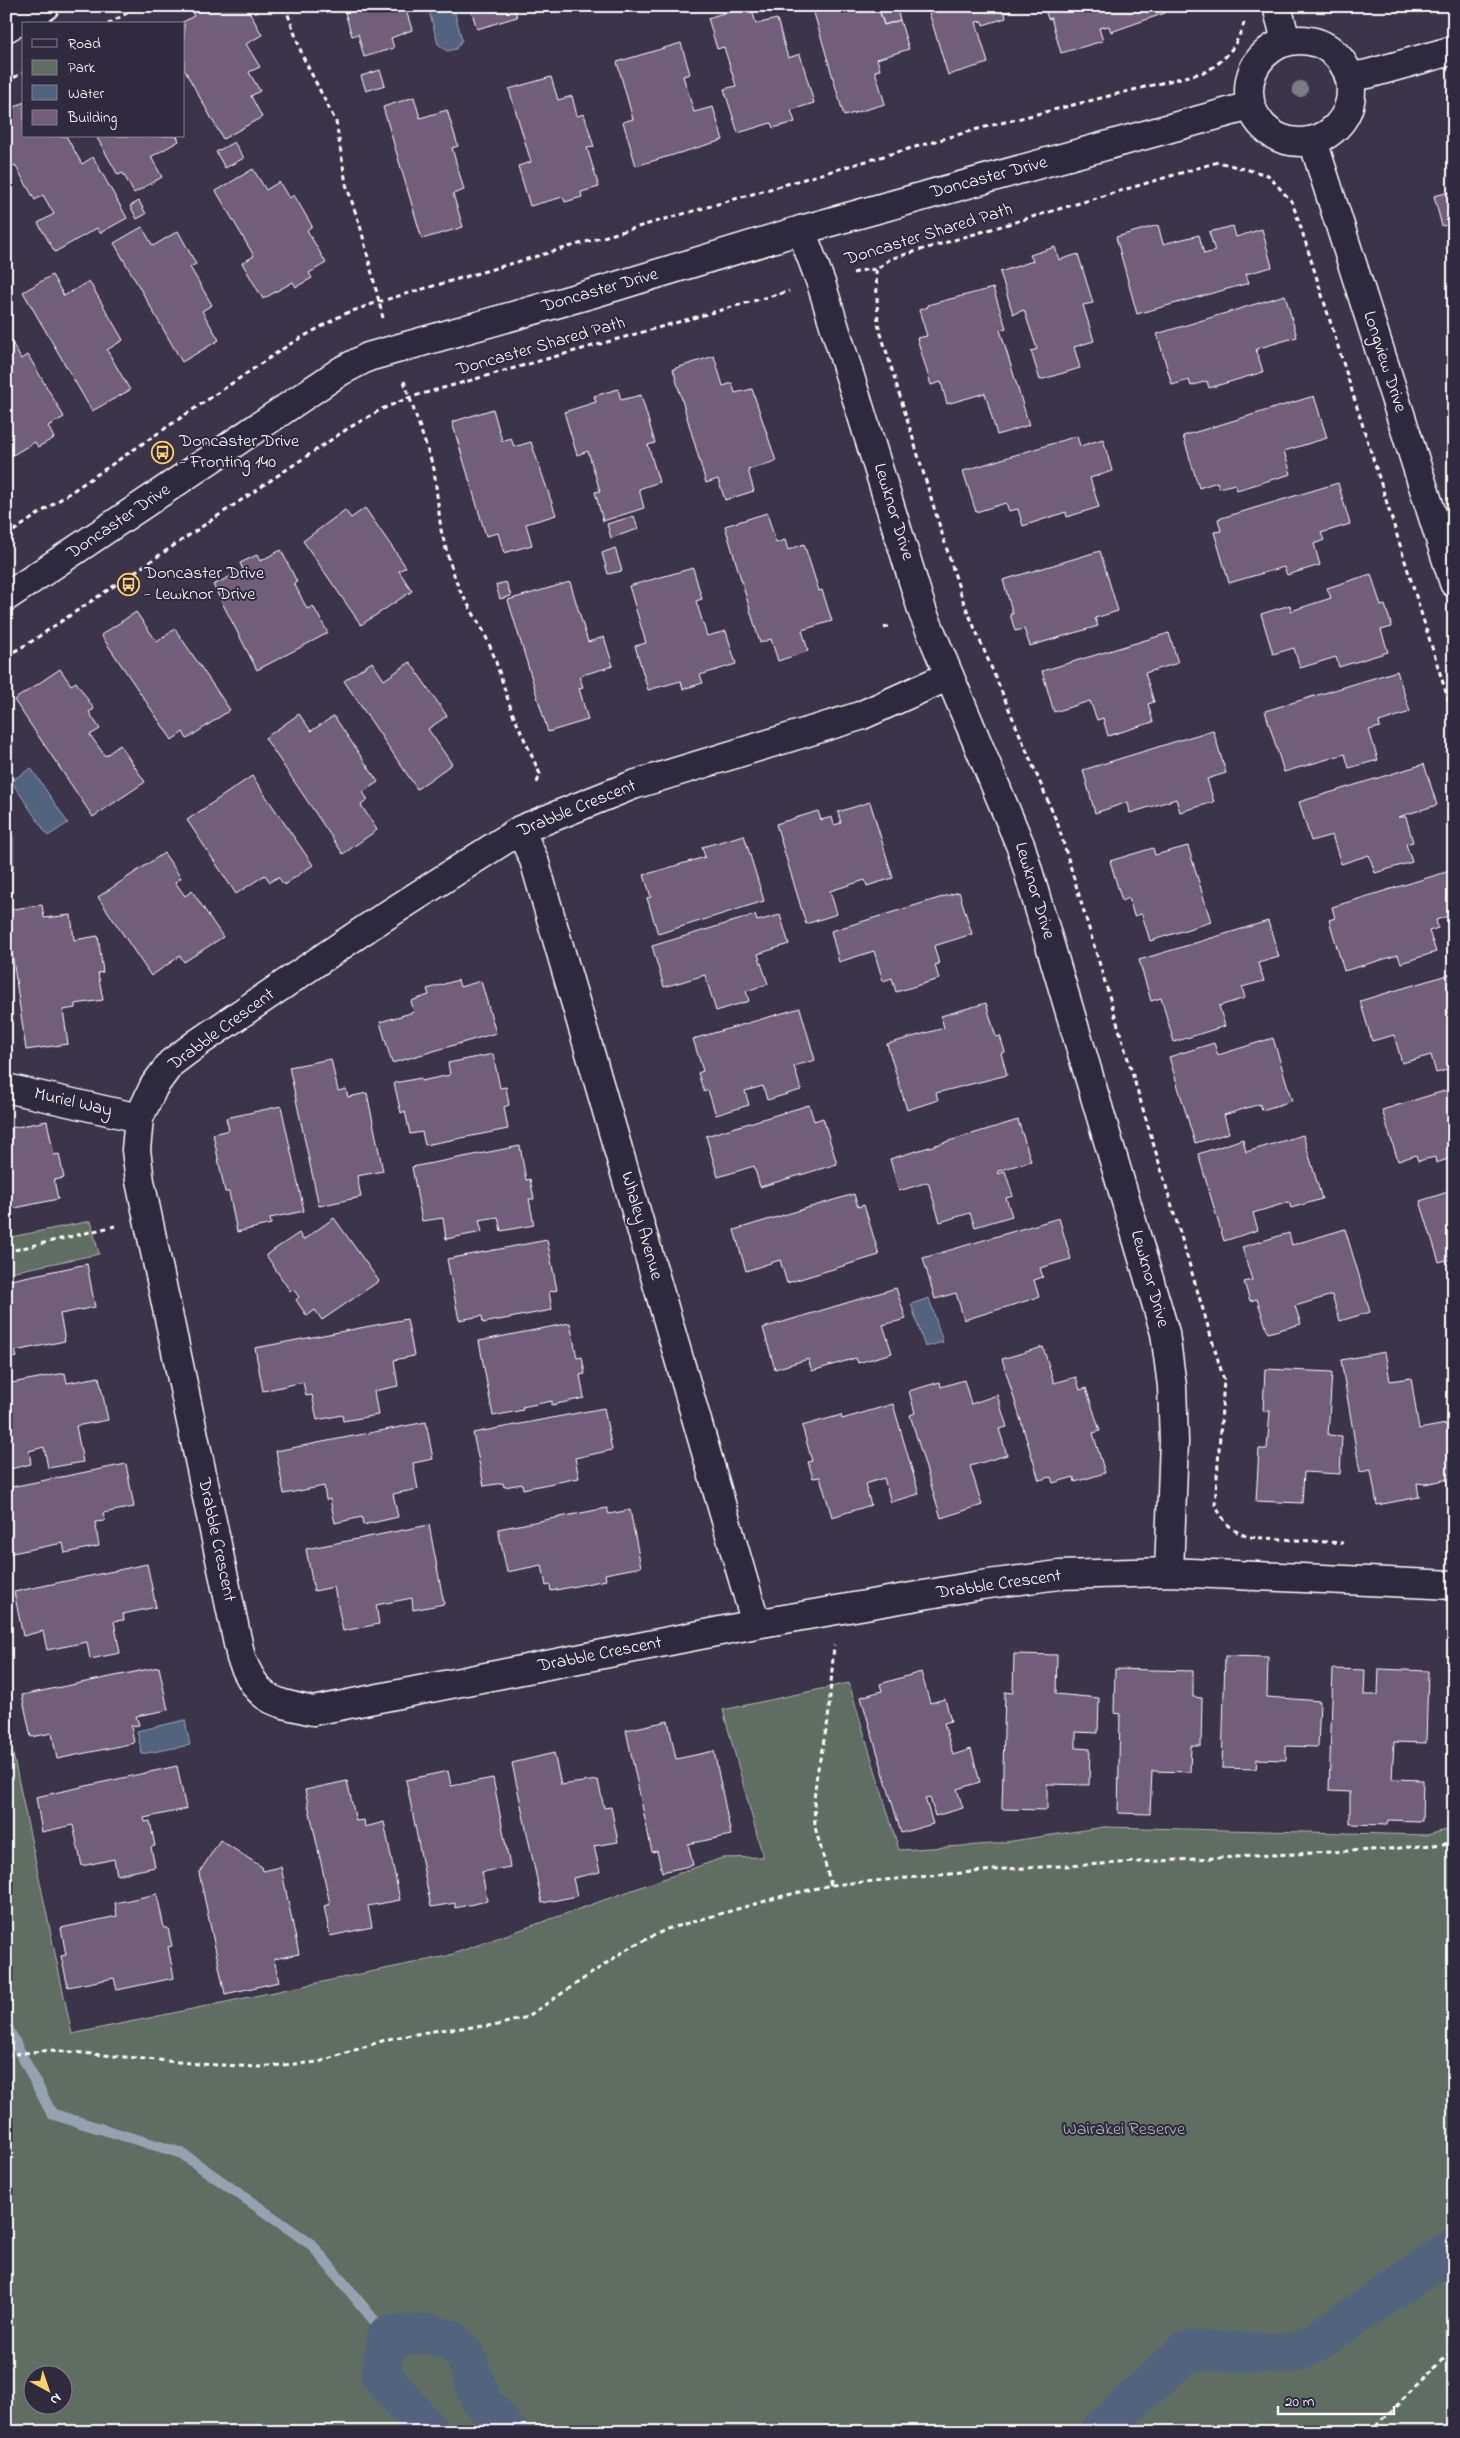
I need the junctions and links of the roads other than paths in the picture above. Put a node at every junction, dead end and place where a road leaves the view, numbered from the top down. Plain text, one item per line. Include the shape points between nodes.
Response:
1 (45, 6) edge
2 (1277, 6) edge
3 (6, 28) edge
4 (1286, 41) junction
5 (1454, 50) edge
6 (1349, 77) junction
7 (1250, 106) junction
8 (1313, 141) junction
9 (802, 230) junction
10 (1446, 527) edge
11 (1454, 583) edge
12 (6, 598) edge
13 (949, 676) junction
14 (520, 830) junction
15 (6, 1088) edge
16 (140, 1118) junction
17 (1170, 1572) junction
18 (1454, 1585) edge
19 (756, 1624) junction

1 - 3 street
2 - 4 street
4 - 6 street via 1318,42 1343,62
4 - 7 street via 1259,59 1251,74
5 - 6 street
6 - 8 street via 1348,109 1328,134
7 - 8 street via 1257,121 1282,140
7 - 9 street, Doncaster Drive
8 - 10 street, Longview Drive
9 - 12 street, Doncaster Drive via 594,293 368,356 341,371
9 - 13 street, Lewknor Drive via 923,613
10 - 11 street, Longview Drive
13 - 14 street, Drabble Crescent via 860,716 633,785
13 - 17 street, Lewknor Drive via 1022,847 1165,1333 1172,1386 1174,1440
14 - 16 street, Drabble Crescent via 373,924 171,1063 154,1086
14 - 19 street, Whaley Avenue via 534,860
15 - 16 street, Muriel Way
16 - 19 street, Drabble Crescent via 136,1150 148,1219 241,1658 252,1683 271,1702 313,1710
17 - 18 street, Drabble Crescent
17 - 19 street, Drabble Crescent via 1059,1575 981,1585

